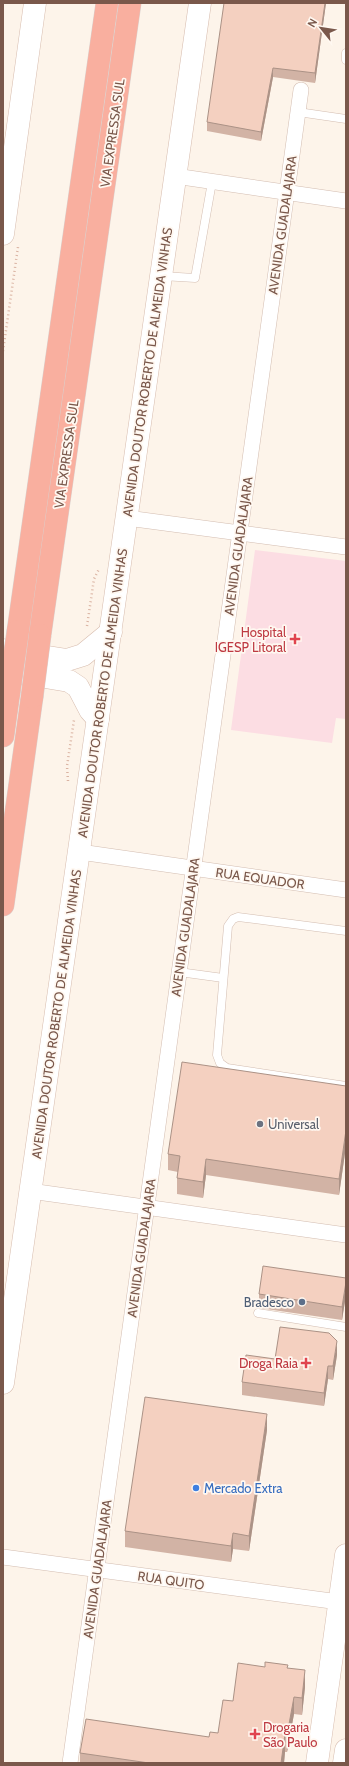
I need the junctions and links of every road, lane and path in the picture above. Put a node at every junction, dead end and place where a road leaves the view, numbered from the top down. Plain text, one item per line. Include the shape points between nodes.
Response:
1 (35, 3) edge
2 (107, 3) edge
3 (130, 3) edge
4 (200, 3) edge
5 (346, 53) edge
6 (346, 60) edge
7 (301, 90) dead end
8 (298, 112) junction
9 (346, 119) edge
10 (8, 156) edge
11 (175, 176) junction
12 (212, 182) junction
13 (287, 192) junction
14 (346, 201) edge
15 (3, 234) edge
16 (161, 276) junction
17 (127, 518) junction
18 (240, 533) junction
19 (346, 547) edge
20 (111, 632) junction
21 (3, 650) edge
22 (3, 670) edge
23 (98, 719) junction
24 (3, 736) edge
25 (80, 852) junction
26 (194, 868) junction
27 (346, 890) edge
28 (3, 905) edge
29 (346, 931) edge
30 (179, 972) junction
31 (223, 978) junction
32 (346, 1086) edge
33 (30, 1190) junction
34 (147, 1207) junction
35 (346, 1235) edge
36 (258, 1313) dead end
37 (346, 1327) edge
38 (3, 1383) edge
39 (346, 1555) edge
40 (3, 1557) edge
41 (97, 1570) junction
42 (339, 1602) junction
43 (346, 1750) edge
44 (70, 1763) edge
45 (317, 1763) edge
46 (344, 1763) edge

1 - 10 main road
2 - 24 highway, VIA EXPRESSA SUL, bridge
3 - 28 highway, VIA EXPRESSA SUL, bridge
4 - 11 main road, AVENIDA DOUTOR ROBERTO DE ALMEIDA VINHAS
5 - 6 lane
7 - 8 street, AVENIDA GUADALAJARA
8 - 9 lane
8 - 13 street, AVENIDA GUADALAJARA
10 - 15 main road
11 - 12 street
11 - 16 main road, AVENIDA DOUTOR ROBERTO DE ALMEIDA VINHAS
12 - 13 street
12 - 16 lane via 195,278
13 - 14 street
13 - 18 street, AVENIDA GUADALAJARA
16 - 17 main road, AVENIDA DOUTOR ROBERTO DE ALMEIDA VINHAS
17 - 18 street
17 - 20 main road, AVENIDA DOUTOR ROBERTO DE ALMEIDA VINHAS
18 - 19 street
18 - 26 street, AVENIDA GUADALAJARA
20 - 21 main road via 83,655 66,660
20 - 23 main road, AVENIDA DOUTOR ROBERTO DE ALMEIDA VINHAS
22 - 23 main road via 69,681 78,687 90,710
23 - 25 main road, AVENIDA DOUTOR ROBERTO DE ALMEIDA VINHAS
25 - 26 street, RUA EQUADOR
25 - 33 main road, AVENIDA DOUTOR ROBERTO DE ALMEIDA VINHAS
26 - 27 street, RUA EQUADOR
26 - 30 street, AVENIDA GUADALAJARA
29 - 31 lane via 238,917 228,926
30 - 31 lane
30 - 34 street, AVENIDA GUADALAJARA
31 - 32 lane via 218,1055 220,1063 227,1068
33 - 34 street
33 - 38 main road, AVENIDA DOUTOR ROBERTO DE ALMEIDA VINHAS
34 - 35 street
34 - 41 street, AVENIDA GUADALAJARA
36 - 37 lane
39 - 42 main road
40 - 41 street, RUA QUITO
41 - 42 street, RUA QUITO
41 - 44 street, AVENIDA GUADALAJARA
42 - 45 main road
43 - 46 main road

